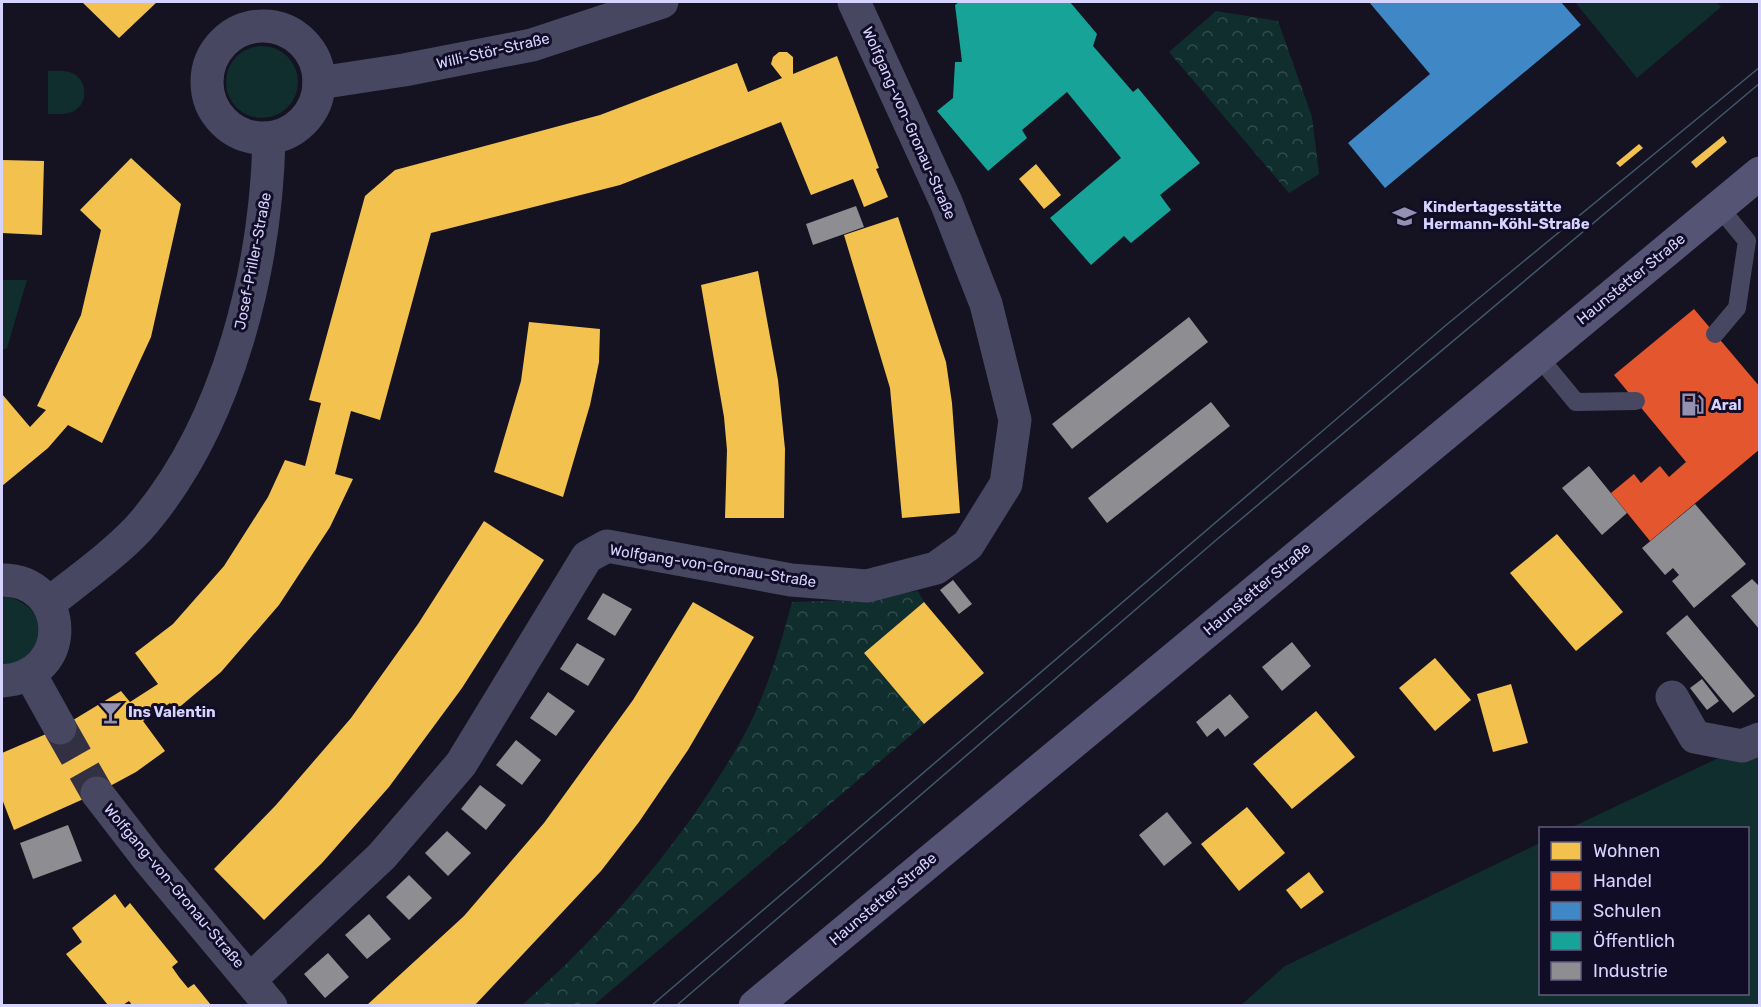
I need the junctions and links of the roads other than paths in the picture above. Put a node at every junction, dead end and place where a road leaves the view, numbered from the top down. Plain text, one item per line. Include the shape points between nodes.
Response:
1 (662, 2) edge
2 (854, 2) edge
3 (253, 14) edge
4 (320, 83) junction
5 (269, 139) junction
6 (1760, 173) edge
7 (1719, 207) junction
8 (1715, 334) dead end
9 (1538, 356) junction
10 (1636, 401) dead end
11 (2, 580) edge
12 (48, 604) junction
13 (16, 677) edge
14 (1671, 697) dead end
15 (60, 728) tunnel mouth
16 (1760, 739) edge
17 (97, 793) tunnel mouth
18 (251, 979) junction
19 (271, 1005) edge
20 (755, 1005) edge

1 - 4 street, Willi-Stör-Straße via 532,45
2 - 18 street, Wolfgang-von-Gronau-Straße via 946,202 986,304 1015,420 1006,484 968,545 936,567 867,586 791,580 607,546 587,557 461,764 381,856
3 - 4 street via 292,34 307,47
3 - 5 street via 212,56 206,89 210,105 232,130 247,137
4 - 5 street via 309,116 296,128
5 - 12 street, Josef-Priller-Straße via 268,184 244,319 211,413 184,468 144,523
6 - 7 main road, Haunstetter Straße
7 - 8 lane via 1747,241 1737,308
7 - 9 main road, Haunstetter Straße
9 - 10 lane via 1576,402
9 - 20 main road, Haunstetter Straße
11 - 12 street via 27,584
12 - 13 street via 54,619 53,643 43,664
13 - 15 street
14 - 16 street via 1695,737 1742,746
17 - 18 street, Wolfgang-von-Gronau-Straße
18 - 19 street, Wolfgang-von-Gronau-Straße

